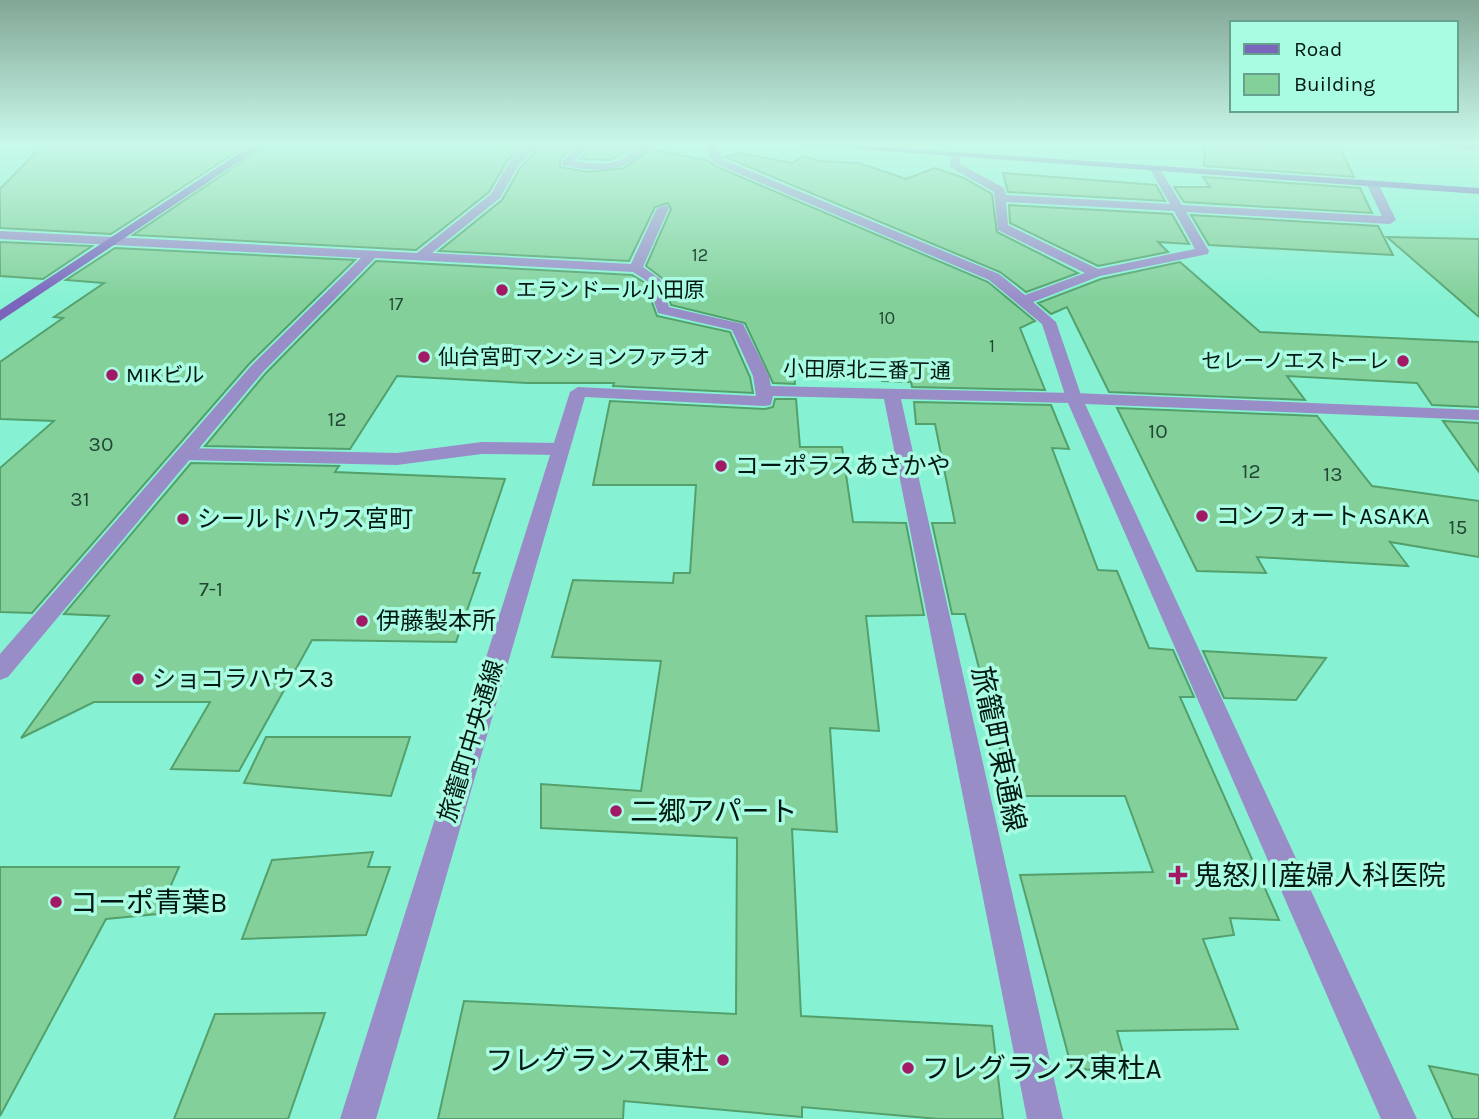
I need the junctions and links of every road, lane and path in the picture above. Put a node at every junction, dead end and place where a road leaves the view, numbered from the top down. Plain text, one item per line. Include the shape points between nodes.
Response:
1 (183, 195) edge
2 (496, 195) edge
3 (799, 195) edge
4 (1171, 195) edge
5 (1379, 195) edge
6 (1003, 198) joint
7 (663, 208) dead end
8 (1179, 209) junction
9 (0, 235) edge
10 (114, 241) junction
11 (372, 254) junction
12 (421, 256) junction
13 (636, 268) junction
14 (1096, 272) junction
15 (1023, 300) junction
16 (0, 317) edge
17 (765, 391) junction
18 (891, 392) junction
19 (1074, 398) junction
20 (1479, 415) edge
21 (560, 449) junction
22 (184, 454) junction
23 (0, 670) edge
24 (358, 1119) edge
25 (1045, 1119) edge
26 (1399, 1119) edge

1 - 10 street
2 - 12 street
3 - 15 street via 994,277
4 - 8 street
5 - 8 street via 1390,219
6 - 8 street
6 - 14 street via 1002,227
7 - 13 street
8 - 14 street via 1203,251
9 - 10 street
10 - 11 street
10 - 16 street
11 - 12 street
11 - 22 street via 257,369
12 - 13 street
13 - 17 street, 小田原北三番丁通 via 653,279 663,310 738,327
14 - 15 street
15 - 19 street via 1049,322
17 - 18 street, 小田原北三番丁通
17 - 21 street, 旅籠町中央通線 via 765,401 578,392
18 - 19 street, 小田原北三番丁通
18 - 25 street, 旅籠町東通線
19 - 20 street, 小田原北三番丁通
19 - 26 street
21 - 22 street via 482,448 397,459
21 - 24 street, 旅籠町中央通線
22 - 23 street

